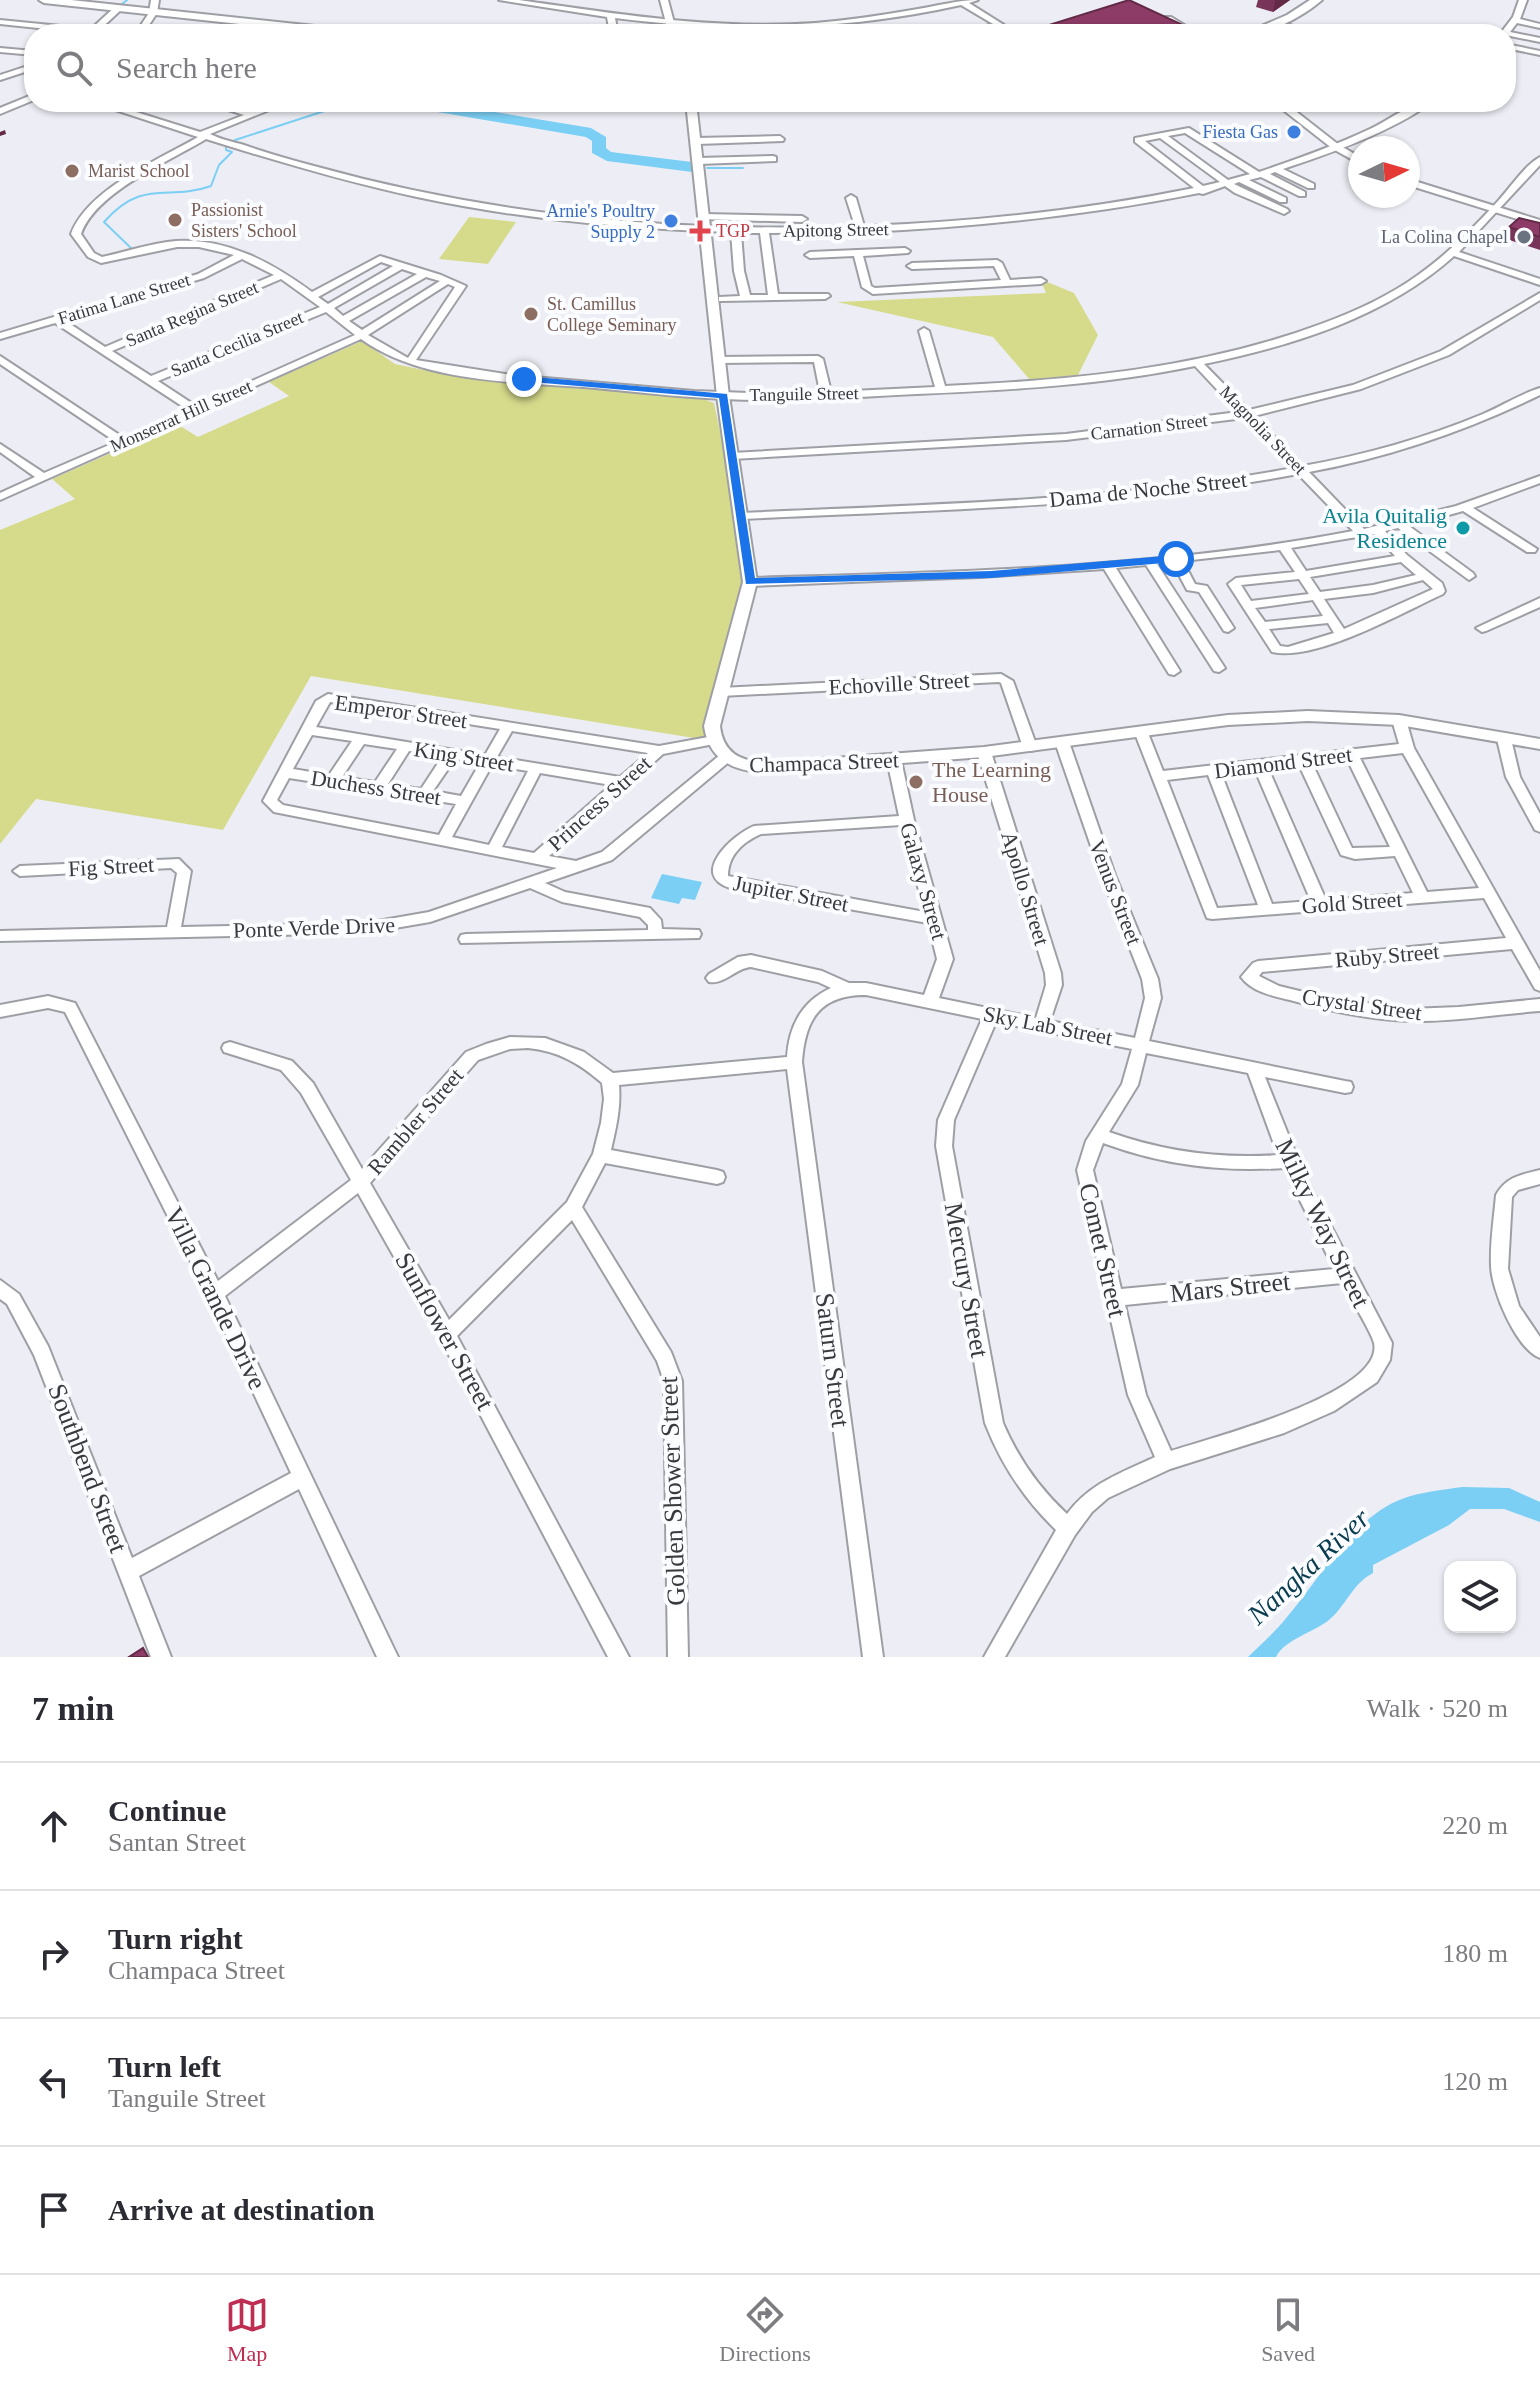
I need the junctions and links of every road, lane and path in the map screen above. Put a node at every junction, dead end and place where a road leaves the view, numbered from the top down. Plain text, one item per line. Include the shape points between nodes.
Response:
1 (44, 0) edge
2 (503, 0) edge
3 (664, 0) edge
4 (974, 0) edge
5 (1317, 0) edge
6 (1523, 0) edge
7 (963, 3) junction
8 (154, 6) edge
9 (119, 8) junction
10 (610, 14) junction
11 (1160, 15) edge
12 (844, 21) junction
13 (0, 22) edge
14 (670, 22) junction
15 (1277, 23) joint
16 (1540, 23) edge
17 (102, 24) edge
18 (144, 24) edge
19 (288, 24) edge
20 (612, 24) edge
21 (684, 24) edge
22 (804, 24) edge
23 (846, 24) edge
24 (998, 24) edge
25 (1177, 24) edge
26 (1280, 24) edge
27 (1512, 24) edge
28 (24, 25) edge
29 (1516, 27) edge
30 (1516, 29) edge
31 (1516, 30) edge
32 (1516, 32) edge
33 (1540, 33) edge
34 (1540, 40) edge
35 (1516, 47) edge
36 (0, 50) edge
37 (1540, 50) edge
38 (24, 52) edge
39 (24, 70) edge
40 (0, 78) edge
41 (24, 101) edge
42 (0, 111) edge
43 (128, 112) edge
44 (244, 112) edge
45 (257, 112) edge
46 (693, 112) edge
47 (1291, 112) edge
48 (1408, 112) edge
49 (251, 114) junction
50 (205, 135) junction
51 (1161, 135) junction
52 (780, 139) dead end
53 (697, 141) junction
54 (1336, 147) junction
55 (1348, 154) edge
56 (773, 159) dead end
57 (1540, 160) edge
58 (699, 161) junction
59 (1234, 162) junction
60 (1207, 168) junction
61 (1276, 169) junction
62 (1180, 175) junction
63 (1260, 175) junction
64 (1242, 180) junction
65 (1231, 185) junction
66 (1311, 186) dead end
67 (1420, 186) edge
68 (1203, 191) junction
69 (1302, 194) dead end
70 (851, 198) dead end
71 (1493, 209) junction
72 (799, 214) dead end
73 (704, 219) junction
74 (1540, 223) edge
75 (896, 230) junction
76 (736, 231) junction
77 (764, 231) junction
78 (861, 231) junction
79 (905, 251) junction
80 (244, 254) junction
81 (858, 254) junction
82 (1452, 254) junction
83 (810, 255) dead end
84 (402, 265) junction
85 (912, 266) junction
86 (280, 276) junction
87 (436, 277) junction
88 (1041, 281) dead end
89 (1540, 282) edge
90 (1007, 283) junction
91 (919, 289) junction
92 (825, 296) dead end
93 (1540, 296) edge
94 (310, 297) junction
95 (773, 297) junction
96 (746, 298) junction
97 (722, 299) dead end
98 (327, 308) junction
99 (346, 319) junction
100 (57, 320) junction
101 (924, 331) dead end
102 (362, 335) junction
103 (0, 336) edge
104 (104, 351) junction
105 (0, 359) edge
106 (719, 360) junction
107 (410, 362) junction
108 (1196, 362) junction
109 (148, 381) junction
110 (941, 390) junction
111 (1540, 391) edge
112 (826, 394) junction
113 (723, 396) junction
114 (194, 409) junction
115 (1247, 414) junction
116 (122, 441) junction
117 (0, 447) edge
118 (732, 456) junction
119 (1302, 470) junction
120 (43, 478) junction
121 (1540, 479) edge
122 (0, 497) edge
123 (1465, 508) junction
124 (742, 516) junction
125 (1401, 525) junction
126 (1378, 530) junction
127 (1362, 533) junction
128 (1284, 546) junction
129 (1531, 549) dead end
130 (1403, 558) junction
131 (1176, 559) junction
132 (1149, 561) junction
133 (1108, 565) junction
134 (1303, 575) junction
135 (1425, 576) junction
136 (1469, 576) dead end
137 (750, 582) junction
138 (1316, 597) junction
139 (1540, 602) edge
140 (1248, 605) junction
141 (1331, 619) junction
142 (1263, 626) junction
143 (1228, 628) dead end
144 (1482, 628) dead end
145 (1341, 634) junction
146 (1219, 668) dead end
147 (1174, 671) dead end
148 (721, 692) junction
149 (1399, 720) junction
150 (508, 726) junction
151 (309, 730) junction
152 (1141, 731) junction
153 (360, 739) junction
154 (1504, 739) junction
155 (714, 740) junction
156 (1062, 742) junction
157 (1540, 744) edge
158 (406, 746) junction
159 (1030, 747) junction
160 (1407, 748) junction
161 (659, 750) junction
162 (984, 752) junction
163 (1351, 753) junction
164 (451, 754) junction
165 (725, 758) junction
166 (1303, 759) junction
167 (488, 760) junction
168 (894, 760) junction
169 (1261, 767) junction
170 (536, 768) junction
171 (1213, 771) junction
172 (287, 773) junction
173 (1158, 776) junction
174 (332, 781) junction
175 (620, 782) junction
176 (378, 788) junction
177 (424, 795) junction
178 (465, 801) junction
179 (907, 820) junction
180 (1540, 827) edge
181 (443, 840) junction
182 (494, 848) junction
183 (1400, 851) junction
184 (539, 857) junction
185 (579, 867) junction
186 (20, 871) dead end
187 (530, 882) junction
188 (1487, 893) junction
189 (1422, 897) junction
190 (1320, 904) junction
191 (1266, 908) junction
192 (933, 919) junction
193 (173, 932) junction
194 (694, 934) dead end
195 (654, 935) junction
196 (0, 936) edge
197 (466, 939) dead end
198 (1516, 943) junction
199 (1258, 967) joint
200 (714, 978) dead end
201 (1540, 985) edge
202 (845, 988) junction
203 (930, 1001) junction
204 (1540, 1005) edge
205 (0, 1011) edge
206 (991, 1015) junction
207 (1042, 1023) junction
208 (1140, 1043) junction
209 (230, 1048) dead end
210 (794, 1062) junction
211 (1254, 1068) junction
212 (610, 1080) junction
213 (1345, 1087) dead end
214 (1099, 1135) junction
215 (601, 1155) junction
216 (1291, 1161) junction
217 (717, 1177) dead end
218 (1540, 1177) edge
219 (362, 1181) junction
220 (573, 1207) junction
221 (1347, 1275) junction
222 (0, 1288) edge
223 (215, 1293) junction
224 (1113, 1298) junction
225 (447, 1334) junction
226 (1540, 1350) edge
227 (1166, 1461) junction
228 (303, 1477) junction
229 (1068, 1528) junction
230 (128, 1571) junction
231 (161, 1657) edge
232 (388, 1657) edge
233 (619, 1657) edge
234 (678, 1657) edge
235 (873, 1657) edge
236 (994, 1657) edge

1 - 9 main road
2 - 10 street
3 - 14 street
4 - 7 street
5 - 15 main road
6 - 27 street
7 - 12 street
7 - 24 street
8 - 9 main road
8 - 18 street
8 - 19 main road
9 - 17 street
10 - 14 street
10 - 20 street
11 - 25 street
12 - 22 street
12 - 23 street
13 - 28 street
14 - 21 street
15 - 26 street
16 - 29 street
30 - 33 street
31 - 34 street
32 - 37 street
35 - 37 street
36 - 38 street
39 - 40 street
41 - 42 street
43 - 50 street, Apitong Street
44 - 49 street
45 - 49 street
46 - 53 street
47 - 54 street
48 - 54 street, Apitong Street
49 - 50 street
50 - 73 street, Apitong Street via 423,196 546,215
50 - 80 street, Tanguile Street via 98,201 81,217 76,234 101,260 178,243
51 - 59 street via 1188,131
51 - 60 street
51 - 62 street via 1137,141
52 - 53 street
53 - 58 street
54 - 55 street
54 - 61 street, Apitong Street
56 - 58 street
57 - 71 street, Tanguile Street
58 - 73 street
59 - 60 street
59 - 63 street
60 - 62 street
60 - 65 street
61 - 63 street, Apitong Street
61 - 66 street
62 - 68 street
63 - 64 street, Apitong Street
63 - 69 street
64 - 65 street, Apitong Street
64 - 65 street via 1284,205
65 - 68 street, Apitong Street
67 - 71 street
68 - 75 street, Apitong Street via 1017,219
70 - 78 street
71 - 74 street
71 - 82 street, Tanguile Street
72 - 73 street
73 - 76 street, Apitong Street
73 - 106 street
75 - 78 street, Apitong Street
75 - 79 street
76 - 77 street, Apitong Street
76 - 96 street
77 - 78 street, Apitong Street
77 - 95 street
79 - 81 street
79 - 85 street
80 - 86 street, Tanguile Street
80 - 100 street, Fatima Lane Street via 201,276
81 - 83 street
81 - 91 street via 869,290
82 - 89 street
82 - 108 street, Tanguile Street via 1411,285 1341,321
84 - 87 street
84 - 94 street via 375,261
84 - 98 street, Santa Cecilia Street
85 - 90 street via 997,263
85 - 91 street
86 - 94 street, Tanguile Street
86 - 104 street, Santa Regina Street
87 - 99 street
87 - 102 street, Monserrat Hill Street
87 - 107 street via 460,285 459,289
88 - 90 street
90 - 91 street
92 - 95 street
93 - 115 street, Carnation Street via 1431,359 1357,387
94 - 98 street, Tanguile Street
95 - 96 street
96 - 97 street
98 - 99 street, Tanguile Street
98 - 109 street, Santa Cecilia Street
99 - 102 street, Tanguile Street
100 - 103 street, Fatima Lane Street
100 - 104 street
101 - 110 street
102 - 107 street, Tanguile Street
102 - 114 street, Monserrat Hill Street
104 - 109 street
105 - 116 street
106 - 112 street via 818,359
106 - 113 street
107 - 113 street, Tanguile Street via 524,379
108 - 110 street, Tanguile Street via 1053,382
108 - 115 street, Magnolia Street
109 - 114 street
110 - 112 street, Tanguile Street
111 - 119 street, Dama de Noche Street via 1437,434
112 - 113 street, Tanguile Street
113 - 118 street
114 - 116 street, Monserrat Hill Street
115 - 118 street, Carnation Street via 1037,439
115 - 119 street, Magnolia Street
116 - 120 street, Monserrat Hill Street
117 - 120 street
118 - 124 street
119 - 124 street, Dama de Noche Street via 1197,487 1015,503
119 - 127 street, Magnolia Street
120 - 122 street, Monserrat Hill Street
121 - 123 street
123 - 125 street
123 - 129 street
124 - 137 street
125 - 126 street
125 - 136 street
126 - 127 street
126 - 130 street
127 - 128 street
128 - 131 street
128 - 134 street
130 - 134 street
130 - 135 street
131 - 132 street
131 - 143 street via 1191,587 1204,591
132 - 133 street
132 - 146 street
133 - 137 street via 991,575
133 - 147 street
134 - 138 street
134 - 140 street via 1236,582
135 - 138 street
135 - 145 street via 1439,591
137 - 148 street
138 - 140 street
138 - 141 street
139 - 144 street
140 - 142 street
141 - 142 street
141 - 145 street
142 - 145 street via 1276,649 1286,653
148 - 155 street
148 - 159 street, Echoville Street via 1001,678 1007,681
149 - 152 street, Champaca Street via 1308,716
149 - 154 street, Champaca Street
149 - 160 street
150 - 151 street, Emperor Street via 335,698 323,701
150 - 161 street, Emperor Street
150 - 167 street
151 - 153 street, King Street
151 - 172 street, Emperor Street
152 - 156 street, Champaca Street
152 - 173 street
153 - 158 street, King Street
153 - 174 street
154 - 157 street, Champaca Street
154 - 180 street via 1513,777
155 - 161 street, Emperor Street
155 - 165 street, Champaca Street
156 - 159 street, Champaca Street
156 - 208 street, Venus Street via 1150,979 1153,998
158 - 164 street, King Street
158 - 176 street
159 - 162 street, Champaca Street
160 - 163 street, Diamond Street
160 - 188 street
161 - 175 street, Princess Street
162 - 168 street, Champaca Street
162 - 207 street, Apollo Street via 1053,973
163 - 166 street, Diamond Street
163 - 183 street
164 - 167 street, King Street
164 - 177 street
165 - 168 street, Champaca Street via 745,767 766,768
165 - 185 street, Ponte Verde Drive via 620,848
166 - 169 street, Diamond Street
166 - 183 street via 1346,851
167 - 170 street, King Street
167 - 178 street
168 - 179 street, Galaxy Street
169 - 171 street, Diamond Street
169 - 190 street
170 - 175 street, King Street
170 - 182 street
171 - 173 street, Diamond Street
171 - 191 street
172 - 174 street, Duchess Street
172 - 181 street, Emperor Street via 270,801 279,809
173 - 191 street, Gold Street via 1209,910 1217,914
174 - 176 street, Duchess Street
175 - 184 street, Princess Street
176 - 177 street, Duchess Street
177 - 178 street, Duchess Street
178 - 181 street
179 - 192 street, Galaxy Street
179 - 192 street, Jupiter Street via 759,829 737,843 720,864 721,879
181 - 182 street, Emperor Street
182 - 184 street, Emperor Street
183 - 189 street
184 - 185 street, Emperor Street
185 - 187 street, Ponte Verde Drive
186 - 193 street, Fig Street via 174,863 184,871
187 - 193 street, Ponte Verde Drive via 430,917 382,927
187 - 195 street via 562,897 645,912 656,924
188 - 189 street, Gold Street
188 - 198 street
189 - 190 street, Gold Street
190 - 191 street, Gold Street
192 - 203 street, Galaxy Street via 945,959
193 - 196 street, Ponte Verde Drive
194 - 195 street
195 - 197 street
198 - 199 street, Ruby Street
198 - 201 street
199 - 204 street, Crystal Street via 1249,977 1263,987 1409,1015
200 - 202 street, Sky Lab Street via 751,961 822,977
202 - 203 street, Sky Lab Street
202 - 210 street via 820,1001 799,1025
203 - 206 street, Sky Lab Street
205 - 223 street, Villa Grande Drive via 48,1002 70,1007
206 - 207 street, Sky Lab Street
206 - 229 street, Mercury Street via 946,1120 944,1146 994,1423 1036,1499
207 - 208 street, Sky Lab Street
208 - 211 street, Sky Lab Street
208 - 214 street, Comet Street via 1130,1085
209 - 219 street, Sunflower Street via 291,1069
210 - 212 street
210 - 235 street, Saturn Street
211 - 213 street, Sky Lab Street
211 - 216 street, Milky Way Street
212 - 215 street via 609,1123
212 - 219 street, Rambler Street via 579,1055 538,1041 496,1044 472,1056
214 - 216 street via 1174,1160 1244,1165
214 - 224 street, Comet Street via 1088,1158 1086,1184
215 - 217 street
215 - 220 street
216 - 221 street, Milky Way Street
218 - 226 street via 1513,1184 1504,1195 1499,1269 1511,1308
219 - 223 street, Rambler Street
219 - 225 street, Sunflower Street
220 - 225 street
220 - 234 street, Golden Shower Street via 665,1358 673,1381
221 - 224 street, Mars Street
221 - 227 street, Milky Way Street via 1383,1343 1371,1376 1306,1416
222 - 230 street, Southbend Street via 13,1299 42,1352
223 - 228 street, Villa Grande Drive
224 - 227 street, Comet Street via 1137,1395
225 - 233 street, Sunflower Street
227 - 229 street via 1101,1492
228 - 230 street
228 - 232 street, Villa Grande Drive
229 - 236 street
230 - 231 street, Southbend Street

